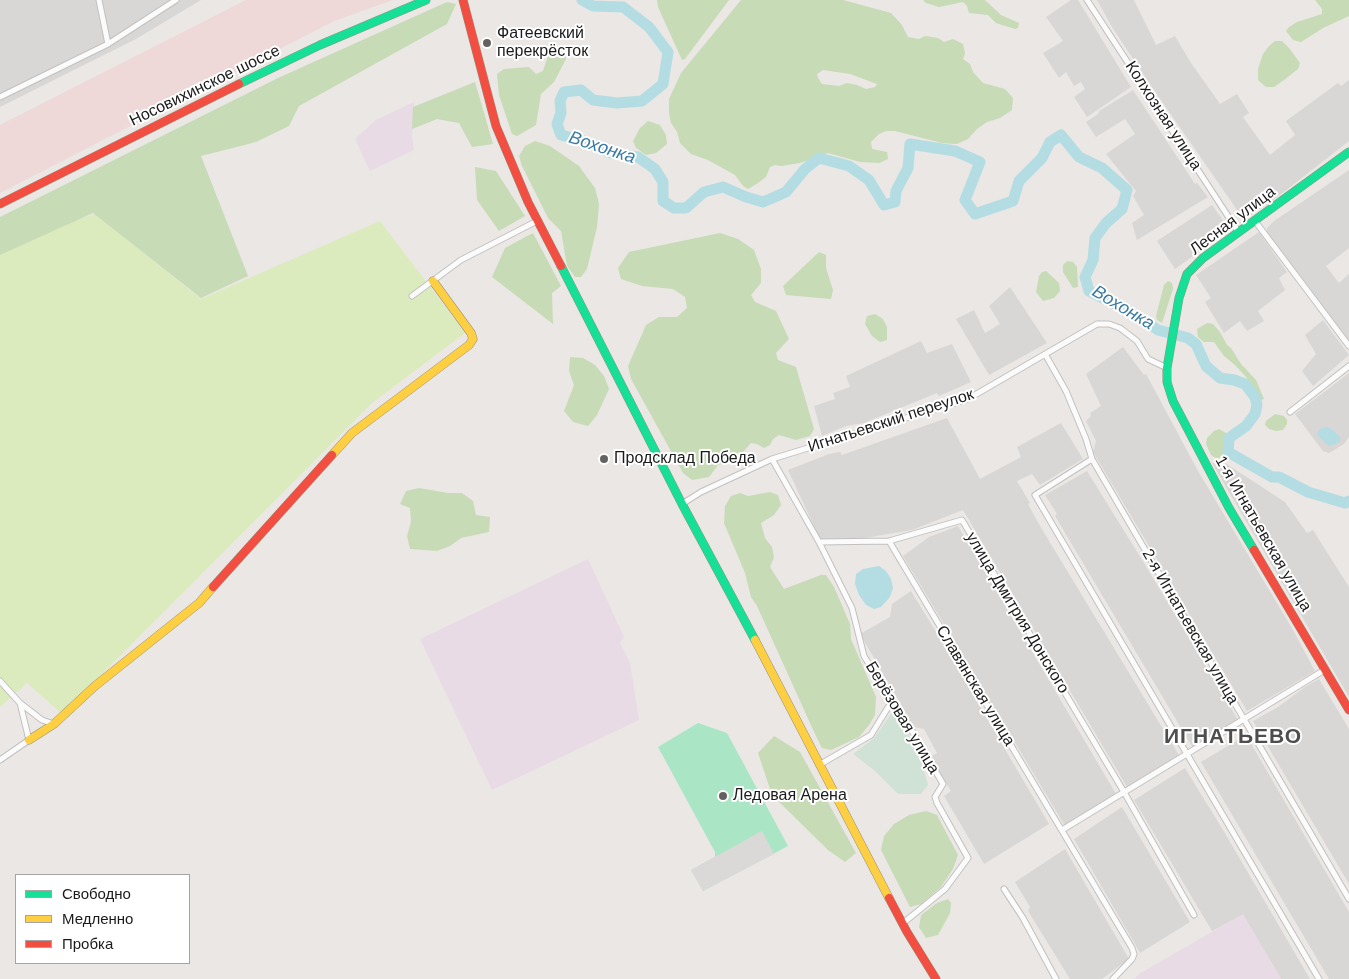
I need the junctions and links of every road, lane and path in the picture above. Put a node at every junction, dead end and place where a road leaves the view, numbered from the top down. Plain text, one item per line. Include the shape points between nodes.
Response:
1 (98, 0) edge
2 (176, 0) edge
3 (426, 0) edge
4 (463, 0) edge
5 (1087, 0) edge
6 (108, 44) junction
7 (0, 96) edge
8 (1349, 152) edge
9 (0, 204) edge
10 (537, 220) junction
11 (1256, 221) junction
12 (1239, 232) junction
13 (433, 281) junction
14 (412, 296) dead end
15 (1349, 346) edge
16 (1045, 354) junction
17 (1167, 365) junction
18 (1349, 366) edge
19 (1290, 412) dead end
20 (772, 459) junction
21 (1092, 459) junction
22 (682, 504) junction
23 (889, 541) junction
24 (819, 542) junction
25 (1326, 669) junction
26 (0, 681) edge
27 (892, 701) junction
28 (20, 703) junction
29 (1349, 710) edge
30 (1244, 720) junction
31 (54, 724) junction
32 (29, 740) junction
33 (1187, 754) junction
34 (0, 760) edge
35 (819, 765) junction
36 (1124, 792) junction
37 (1062, 830) junction
38 (1004, 889) dead end
39 (1349, 899) edge
40 (1194, 915) dead end
41 (902, 924) junction
42 (936, 979) edge
43 (1056, 979) edge
44 (1113, 979) edge
45 (1320, 979) edge

1 - 6 street
2 - 6 street
3 - 9 main road, Носовихинское шоссе via 219,93
4 - 10 main road via 496,126
5 - 12 street, Колхозная улица
6 - 7 street
8 - 11 main road, Лесная улица
10 - 13 street via 461,260
10 - 22 main road
11 - 12 main road, Лесная улица
11 - 15 street
12 - 17 main road, Лесная улица via 1187,274 1179,298
13 - 14 street
13 - 31 main road via 472,333 469,345 352,433 199,603 95,686
16 - 17 street, Игнатьевский переулок via 1097,324 1109,324 1137,341 1148,359
16 - 20 street, Игнатьевский переулок via 968,399
16 - 21 street, 2-я Игнатьевская улица via 1066,391
17 - 25 main road, 1-я Игнатьевская улица via 1167,382 1173,401 1230,508
18 - 19 street
20 - 22 street, Игнатьевский переулок
20 - 24 street
21 - 30 street, 2-я Игнатьевская улица
21 - 33 street via 1035,495
22 - 35 main road
23 - 24 street, улица Дмитрия Донского
23 - 36 street, улица Дмитрия Донского via 962,520
23 - 37 street, Славянская улица
24 - 27 street, Берёзовая улица via 852,608 864,656
25 - 29 main road, 1-я Игнатьевская улица
25 - 30 street
26 - 28 street
27 - 35 street via 871,735
27 - 41 street, Берёзовая улица via 942,784 937,803 968,858 945,889
28 - 31 street via 42,720
28 - 32 street
30 - 33 street
30 - 39 street, 2-я Игнатьевская улица
31 - 32 main road
32 - 34 street
33 - 36 street
33 - 45 street
35 - 41 main road
36 - 37 street
36 - 40 street, улица Дмитрия Донского
37 - 44 street, Славянская улица via 1133,952 1132,959
38 - 43 street
41 - 42 main road

